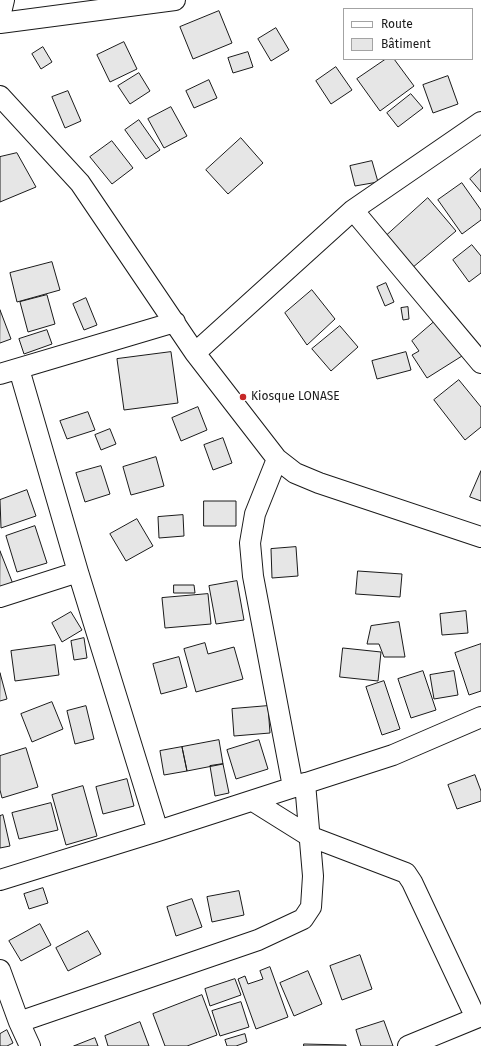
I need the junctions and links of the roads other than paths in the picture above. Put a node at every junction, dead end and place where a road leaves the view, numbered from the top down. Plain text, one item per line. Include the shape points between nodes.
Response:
1 (4, 0) edge
2 (175, 0) edge
3 (0, 17) edge
4 (0, 23) edge
5 (0, 96) edge
6 (481, 122) edge
7 (353, 210) junction
8 (175, 322) junction
9 (195, 353) junction
10 (481, 363) edge
11 (19, 369) junction
12 (0, 374) edge
13 (277, 459) junction
14 (481, 537) edge
15 (78, 572) junction
16 (0, 597) edge
17 (481, 717) edge
18 (299, 785) junction
19 (253, 800) junction
20 (158, 831) junction
21 (309, 836) junction
22 (0, 880) edge
23 (0, 970) edge
24 (478, 1017) edge
25 (19, 1022) junction
26 (30, 1046) edge
27 (408, 1046) edge

1 - 3 street
2 - 4 street
5 - 8 street via 80,183
6 - 7 street
7 - 9 street
7 - 10 street
8 - 9 street
8 - 11 street
9 - 13 street
11 - 12 street
11 - 15 street
13 - 14 street via 295,473 319,483
13 - 18 street via 255,514 250,543 254,576
15 - 16 street
15 - 20 street
17 - 18 street via 393,755
18 - 19 street
18 - 21 street
19 - 20 street
19 - 21 street
20 - 22 street
21 - 24 street via 406,873
21 - 25 street via 313,876 311,907 303,919 258,940
23 - 25 street
24 - 27 street
25 - 26 street

